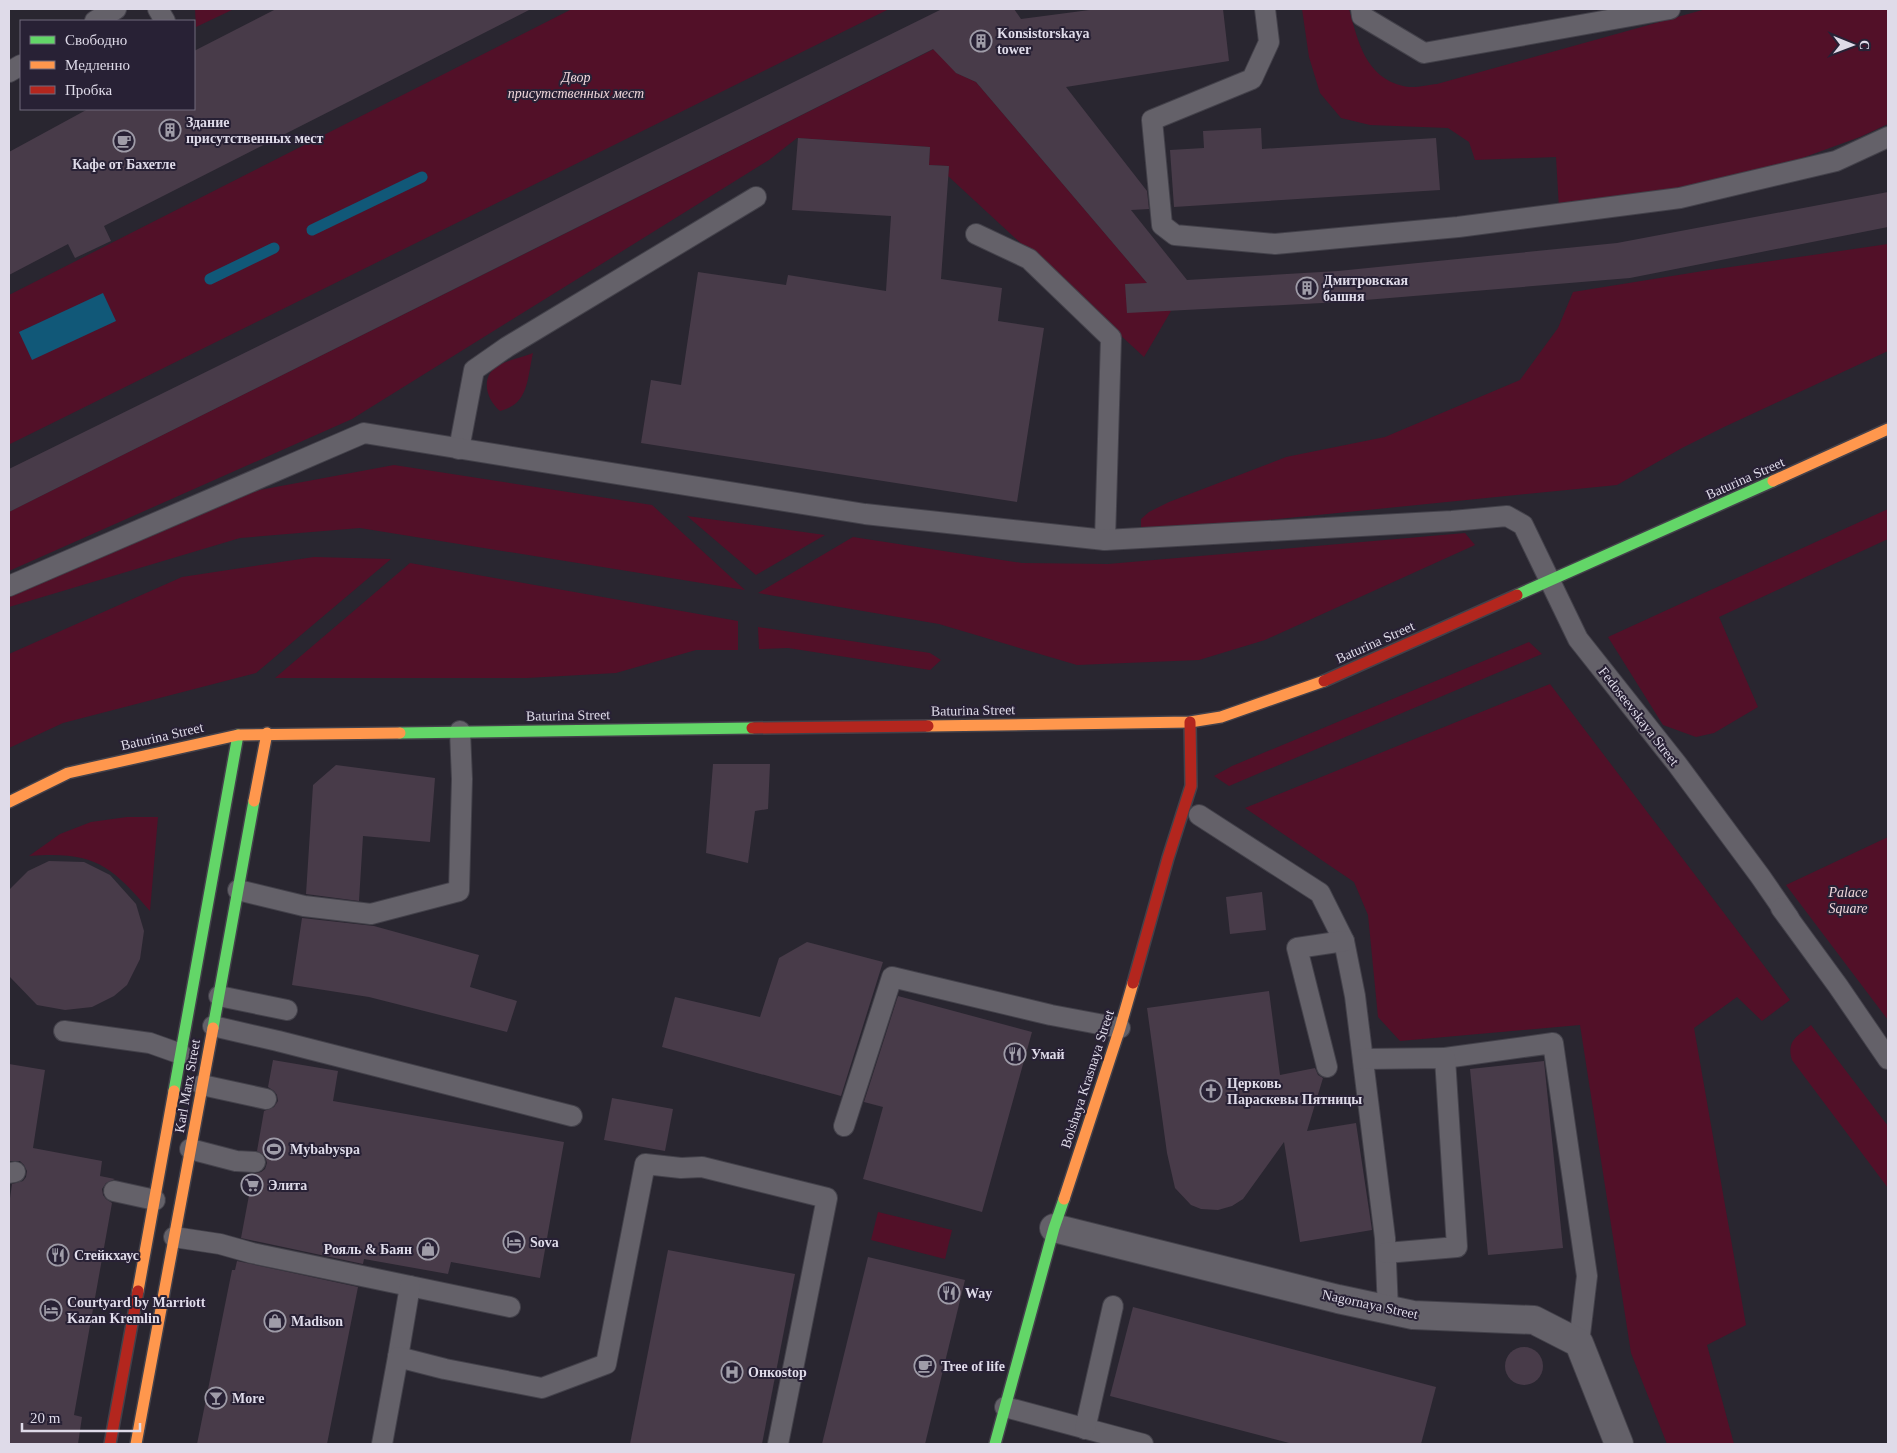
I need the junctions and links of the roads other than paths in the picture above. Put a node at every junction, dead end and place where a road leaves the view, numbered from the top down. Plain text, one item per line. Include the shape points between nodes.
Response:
1 (116, 9) edge
2 (158, 9) edge
3 (1264, 9) edge
4 (1360, 9) edge
5 (1670, 9) edge
6 (97, 20) edge
7 (164, 20) edge
8 (20, 66) edge
9 (9, 72) edge
10 (1888, 136) edge
11 (756, 197) dead end
12 (976, 234) dead end
13 (1888, 429) edge
14 (459, 449) junction
15 (1105, 540) junction
16 (1550, 582) junction
17 (9, 586) edge
18 (1190, 722) junction
19 (460, 731) junction
20 (267, 733) junction
21 (238, 735) junction
22 (9, 802) edge
23 (1199, 815) dead end
24 (238, 890) junction
25 (1344, 941) junction
26 (219, 996) junction
27 (287, 1010) dead end
28 (213, 1026) junction
29 (1120, 1028) junction
30 (64, 1031) dead end
31 (181, 1054) junction
32 (1363, 1058) junction
33 (1445, 1058) junction
34 (1888, 1059) edge
35 (1327, 1067) dead end
36 (202, 1085) junction
37 (266, 1099) dead end
38 (572, 1116) dead end
39 (844, 1126) dead end
40 (190, 1149) junction
41 (255, 1162) dead end
42 (114, 1191) dead end
43 (155, 1200) junction
44 (1054, 1228) junction
45 (174, 1237) junction
46 (1386, 1253) junction
47 (410, 1286) junction
48 (1113, 1306) dead end
49 (510, 1307) dead end
50 (1388, 1310) junction
51 (1579, 1343) junction
52 (398, 1357) junction
53 (1005, 1407) junction
54 (1085, 1429) junction
55 (110, 1444) edge
56 (136, 1444) edge
57 (382, 1444) edge
58 (778, 1444) edge
59 (995, 1444) edge
60 (1143, 1444) edge
61 (1619, 1444) edge

1 - 6 lane
2 - 7 lane
3 - 10 lane via 1269,42 1252,79 1152,120 1162,225 1175,235 1275,244 1458,227 1680,198 1836,161
4 - 5 lane via 1362,16 1424,53
8 - 9 lane
11 - 14 lane via 474,370
12 - 15 lane via 1029,258 1111,338
13 - 16 main road, Baturina Street
14 - 15 lane, Fedoseevskaya Street via 865,514
14 - 17 lane, Fedoseevskaya Street via 364,434
15 - 16 lane, Fedoseevskaya Street via 1507,516 1523,526
16 - 18 main road, Baturina Street via 1312,686 1221,718
16 - 34 lane, Fedoseevskaya Street via 1578,639 1738,846
18 - 19 main road, Baturina Street
18 - 29 main road, Bolshaya Krasnaya Street via 1191,786
19 - 20 main road, Baturina Street
19 - 24 lane via 459,891 371,914 304,906
20 - 21 main road, Baturina Street
20 - 24 main road, Karl Marx Street
21 - 22 main road, Baturina Street via 68,773
21 - 31 main road, Karl Marx Street
23 - 25 lane via 1320,894
24 - 26 main road, Karl Marx Street
25 - 32 lane
25 - 35 lane via 1297,948
26 - 27 lane
26 - 28 main road, Karl Marx Street
28 - 36 main road, Karl Marx Street
28 - 38 lane
29 - 39 lane via 892,977
29 - 44 main road, Bolshaya Krasnaya Street
30 - 31 lane via 150,1043
31 - 43 main road, Karl Marx Street
32 - 33 lane
32 - 46 lane
33 - 46 lane via 1457,1247
33 - 51 lane via 1553,1043 1587,1276
36 - 37 lane
36 - 40 main road, Karl Marx Street
40 - 41 lane via 236,1161
40 - 45 main road, Karl Marx Street
42 - 43 lane
43 - 55 main road, Karl Marx Street
44 - 50 street, Nagornaya Street
44 - 53 main road, Bolshaya Krasnaya Street
45 - 47 lane
45 - 56 main road, Karl Marx Street
46 - 50 lane
47 - 49 lane
47 - 52 lane
48 - 54 lane
50 - 51 street, Nagornaya Street via 1413,1316 1534,1320
51 - 61 street
52 - 57 lane
52 - 58 lane via 542,1388 606,1364 645,1164 702,1167 827,1198
53 - 54 lane
53 - 59 main road, Bolshaya Krasnaya Street
54 - 60 lane

